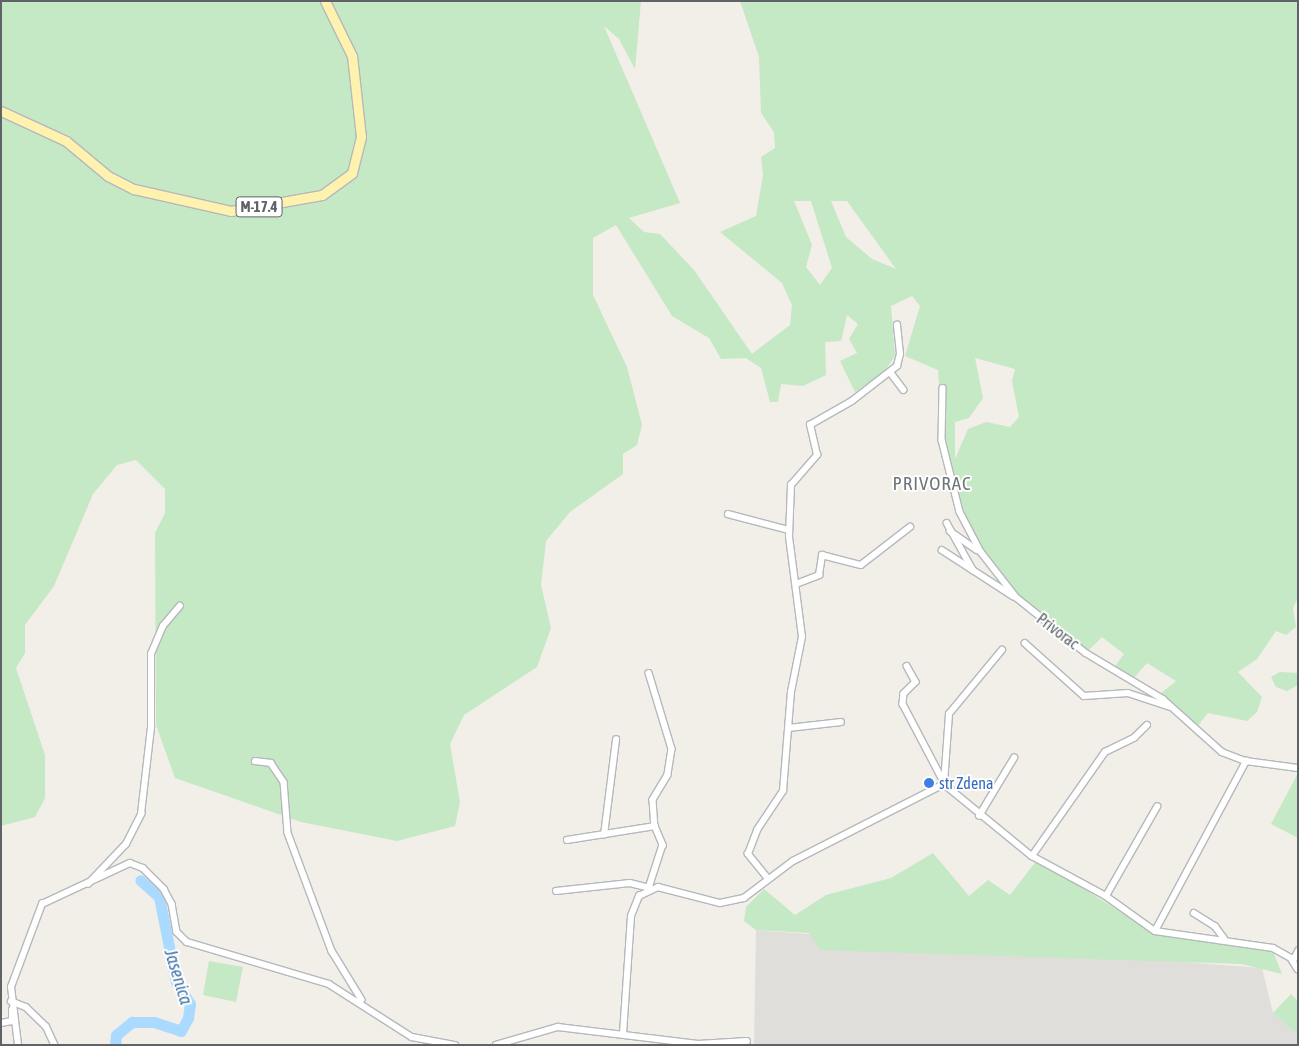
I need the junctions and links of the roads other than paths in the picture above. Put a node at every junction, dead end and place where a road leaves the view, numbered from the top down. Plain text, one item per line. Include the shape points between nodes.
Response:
1 (325, 1) edge
2 (1, 111) edge
3 (896, 325) dead end
4 (891, 373) junction
5 (943, 388) dead end
6 (904, 390) dead end
7 (728, 514) dead end
8 (947, 523) dead end
9 (910, 527) dead end
10 (789, 530) junction
11 (950, 531) junction
12 (942, 550) dead end
13 (981, 552) junction
14 (973, 570) junction
15 (796, 584) junction
16 (1017, 598) junction
17 (180, 606) dead end
18 (1025, 643) dead end
19 (1002, 650) dead end
20 (907, 666) dead end
21 (649, 673) dead end
22 (1176, 708) junction
23 (840, 722) dead end
24 (1147, 726) dead end
25 (788, 728) junction
26 (616, 740) dead end
27 (1014, 758) dead end
28 (1246, 761) junction
29 (255, 762) dead end
30 (1298, 768) edge
31 (944, 784) junction
32 (1157, 807) dead end
33 (979, 816) junction
34 (655, 826) junction
35 (604, 835) junction
36 (567, 840) dead end
37 (1032, 856) junction
38 (768, 878) junction
39 (88, 884) junction
40 (650, 887) junction
41 (556, 890) dead end
42 (1106, 896) junction
43 (1194, 913) dead end
44 (1155, 931) junction
45 (1224, 938) junction
46 (1298, 951) edge
47 (1293, 961) junction
48 (1298, 968) edge
49 (11, 1001) junction
50 (365, 1004) junction
51 (12, 1010) junction
52 (1, 1023) edge
53 (623, 1034) junction
54 (747, 1041) dead end
55 (18, 1045) edge
56 (55, 1045) edge
57 (455, 1045) edge
58 (496, 1045) edge

1 - 2 main road, M-17.4 via 343,30 354,62 360,137 352,173 322,195 231,211 134,189 108,176 66,140
3 - 4 street via 900,354
4 - 6 street
4 - 10 street via 810,425 817,455 791,485
5 - 13 street, Privorac via 944,453 960,512
7 - 10 street
8 - 11 street
9 - 15 street via 861,565 824,554 819,575
10 - 15 street
11 - 13 street
11 - 14 street
12 - 14 street
13 - 16 street, Privorac
14 - 16 street
15 - 25 street via 802,637
16 - 22 street, Privorac via 1086,653
17 - 39 street via 163,626 151,654 151,727 141,814 126,844
18 - 22 street via 1084,696 1128,693
19 - 31 street via 949,714
20 - 31 street via 916,682 904,694 903,704
21 - 34 street via 672,748 668,775 653,800
22 - 28 street, Privorac via 1222,752
23 - 25 street
24 - 37 street via 1134,738 1105,752
25 - 38 street via 783,792 757,830 748,854
26 - 35 street
27 - 33 street
28 - 30 street, Privorac
28 - 44 street
29 - 50 street via 271,763 284,782 288,833 332,951
31 - 33 street
31 - 38 street via 793,860
32 - 42 street
33 - 37 street
34 - 35 street
34 - 40 street via 663,845
35 - 36 street
37 - 42 street
38 - 40 street via 753,893 727,902
39 - 49 street via 42,904 15,973
39 - 50 street via 120,864 137,864 169,896 177,932 186,942 329,984
40 - 41 street
40 - 53 street via 638,896 632,908
42 - 44 street
43 - 45 street via 1215,926
44 - 45 street
45 - 47 street via 1273,948
46 - 47 street
47 - 48 street
49 - 51 street
49 - 56 street via 33,1014
50 - 57 street via 420,1041
51 - 52 street via 12,1021
51 - 55 street
53 - 54 street via 712,1045
53 - 58 street via 558,1027

